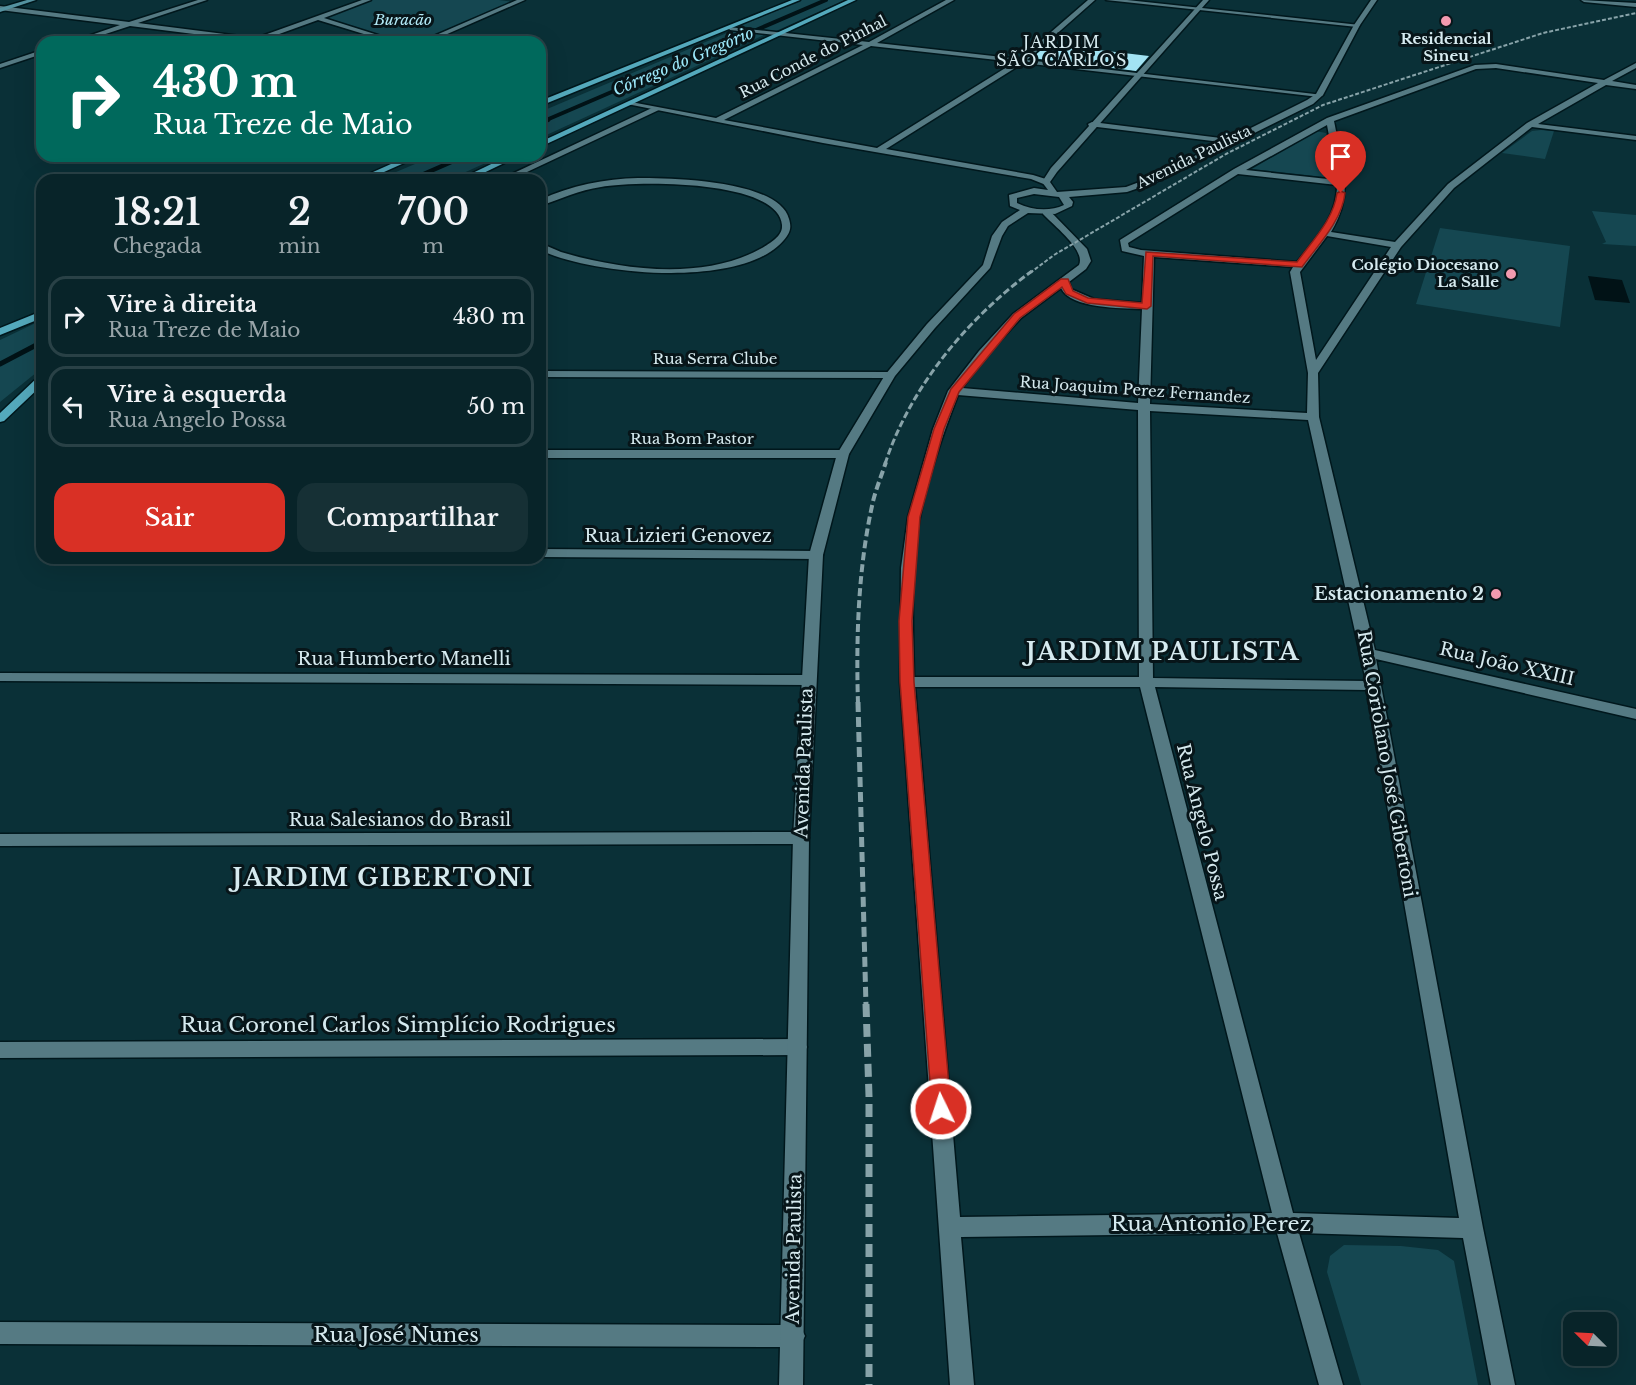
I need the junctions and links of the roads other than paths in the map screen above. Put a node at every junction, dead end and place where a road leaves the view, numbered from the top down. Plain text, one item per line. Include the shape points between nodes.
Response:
1 (33, 0) edge
2 (204, 0) edge
3 (337, 0) edge
4 (368, 0) edge
5 (522, 0) edge
6 (797, 0) edge
7 (853, 0) edge
8 (951, 0) edge
9 (1092, 0) edge
10 (1109, 0) edge
11 (1206, 0) edge
12 (1374, 0) edge
13 (1584, 0) edge
14 (361, 3) junction
15 (1636, 4) edge
16 (2, 8) edge
17 (1198, 9) junction
18 (317, 18) junction
19 (132, 24) junction
20 (1357, 25) junction
21 (730, 28) junction
22 (781, 33) junction
23 (94, 36) edge
24 (226, 36) edge
25 (268, 36) edge
26 (377, 36) edge
27 (437, 36) edge
28 (872, 43) junction
29 (36, 54) edge
30 (0, 56) edge
31 (22, 59) junction
32 (36, 61) edge
33 (1022, 61) junction
34 (1636, 65) edge
35 (0, 66) edge
36 (1138, 74) junction
37 (1604, 83) junction
38 (1636, 87) edge
39 (1319, 95) junction
40 (546, 102) edge
41 (631, 104) junction
42 (657, 109) junction
43 (718, 120) junction
44 (1330, 120) junction
45 (1092, 124) junction
46 (1530, 125) junction
47 (1636, 138) edge
48 (1229, 141) junction
49 (546, 142) edge
50 (879, 150) junction
51 (546, 161) edge
52 (402, 162) edge
53 (502, 162) edge
54 (543, 162) edge
55 (1237, 171) junction
56 (1007, 172) junction
57 (373, 174) edge
58 (475, 174) edge
59 (518, 174) edge
60 (1047, 182) junction
61 (1341, 183) junction
62 (546, 192) edge
63 (562, 192) junction
64 (1025, 192) junction
65 (1058, 194) junction
66 (546, 200) edge
67 (1026, 210) junction
68 (1046, 212) junction
69 (1323, 233) junction
70 (1396, 245) junction
71 (546, 248) edge
72 (1149, 254) junction
73 (1299, 265) junction
74 (1064, 281) junction
75 (1147, 306) junction
76 (36, 317) edge
77 (0, 332) edge
78 (1313, 373) junction
79 (546, 374) edge
80 (890, 375) junction
81 (36, 385) edge
82 (954, 391) junction
83 (1144, 406) junction
84 (1313, 417) junction
85 (0, 418) edge
86 (546, 454) edge
87 (843, 454) junction
88 (546, 553) edge
89 (816, 555) junction
90 (1368, 653) junction
91 (0, 677) edge
92 (807, 680) junction
93 (907, 682) junction
94 (1146, 682) junction
95 (1373, 686) junction
96 (1636, 714) edge
97 (801, 838) junction
98 (0, 840) edge
99 (797, 1047) junction
100 (0, 1050) edge
101 (1285, 1223) junction
102 (951, 1227) junction
103 (1472, 1228) junction
104 (0, 1333) edge
105 (793, 1336) junction
106 (791, 1385) edge
107 (962, 1385) edge
108 (1331, 1385) edge
109 (1503, 1385) edge

1 - 16 main road
2 - 19 street
3 - 14 street
4 - 14 street
5 - 27 street
6 - 21 main road
7 - 22 main road
8 - 28 street, Rua Conde do Pinhal
9 - 33 street
10 - 17 street
11 - 17 street
12 - 20 street
13 - 15 street
14 - 18 street
16 - 19 street
17 - 20 street
17 - 36 street
18 - 25 street
18 - 26 street
19 - 23 street
19 - 24 street
20 - 39 street
21 - 22 street
21 - 40 main road
22 - 28 street
22 - 41 main road
28 - 33 street
28 - 43 street, Rua Conde do Pinhal
29 - 31 street
30 - 31 street
31 - 32 street
31 - 35 street
33 - 36 street
33 - 50 street
34 - 37 street
36 - 39 street
36 - 45 street
37 - 38 street
37 - 44 street, Avenida Paulista via 1484,66
37 - 46 street
39 - 48 street, Avenida Paulista
41 - 42 street
41 - 49 main road
42 - 43 street
42 - 51 street
43 - 50 street
44 - 55 street, Avenida Paulista
44 - 61 street
45 - 48 street
45 - 60 street
46 - 47 street
46 - 70 street via 1451,186
48 - 65 street, Avenida Paulista via 1127,189
50 - 56 street
52 - 57 main road
53 - 58 main road
54 - 59 street
55 - 61 street
55 - 72 street, Avenida Paulista via 1123,242 1125,249
56 - 60 street
56 - 64 street
60 - 65 street
61 - 69 street via 1340,204
62 - 63 street
63 - 66 street
63 - 71 street via 624,181 688,181 763,198 781,209 787,218 787,229 769,248 753,256 734,263 681,270 609,266
64 - 65 street, Avenida Paulista
64 - 67 street via 1011,201
65 - 68 street via 1067,199 1068,206
67 - 68 street
67 - 80 street, Avenida Paulista via 1005,224 987,266
68 - 74 street via 1084,251 1083,267
69 - 70 street
69 - 73 street
70 - 78 street
72 - 73 street
72 - 75 street, Rua Angelo Possa
73 - 78 street, Rua Coriolano José Gibertoni via 1295,272
74 - 75 street via 1069,292 1087,300
74 - 82 street via 1017,316
75 - 83 street, Rua Angelo Possa
76 - 77 main road
78 - 84 street, Rua Coriolano José Gibertoni
79 - 80 street, Rua Serra Clube
80 - 87 street, Avenida Paulista
81 - 85 main road
82 - 83 street, Rua Joaquim Perez Fernandez
82 - 93 street via 914,517 906,621
83 - 84 street, Rua Joaquim Perez Fernandez
83 - 94 street, Rua Angelo Possa
84 - 90 street, Rua Coriolano José Gibertoni
86 - 87 street, Rua Bom Pastor
87 - 89 street, Avenida Paulista
88 - 89 street, Rua Lizieri Genovez
89 - 92 street, Avenida Paulista
90 - 95 street, Rua Coriolano José Gibertoni
90 - 96 street, Rua João XXIII
91 - 92 street, Rua Humberto Manelli
92 - 97 street, Avenida Paulista
93 - 94 street
93 - 102 street
94 - 95 street
94 - 101 street, Rua Angelo Possa
95 - 103 street, Rua Coriolano José Gibertoni
97 - 98 street, Rua Salesianos do Brasil
97 - 99 street, Avenida Paulista
99 - 100 street, Rua Coronel Carlos Simplício Rodrigues
99 - 105 street, Avenida Paulista
101 - 102 street, Rua Antonio Perez
101 - 103 street, Rua Antonio Perez
101 - 108 street, Rua Angelo Possa
102 - 107 street
103 - 109 street, Rua Coriolano José Gibertoni
104 - 105 street, Rua José Nunes
105 - 106 street, Avenida Paulista

